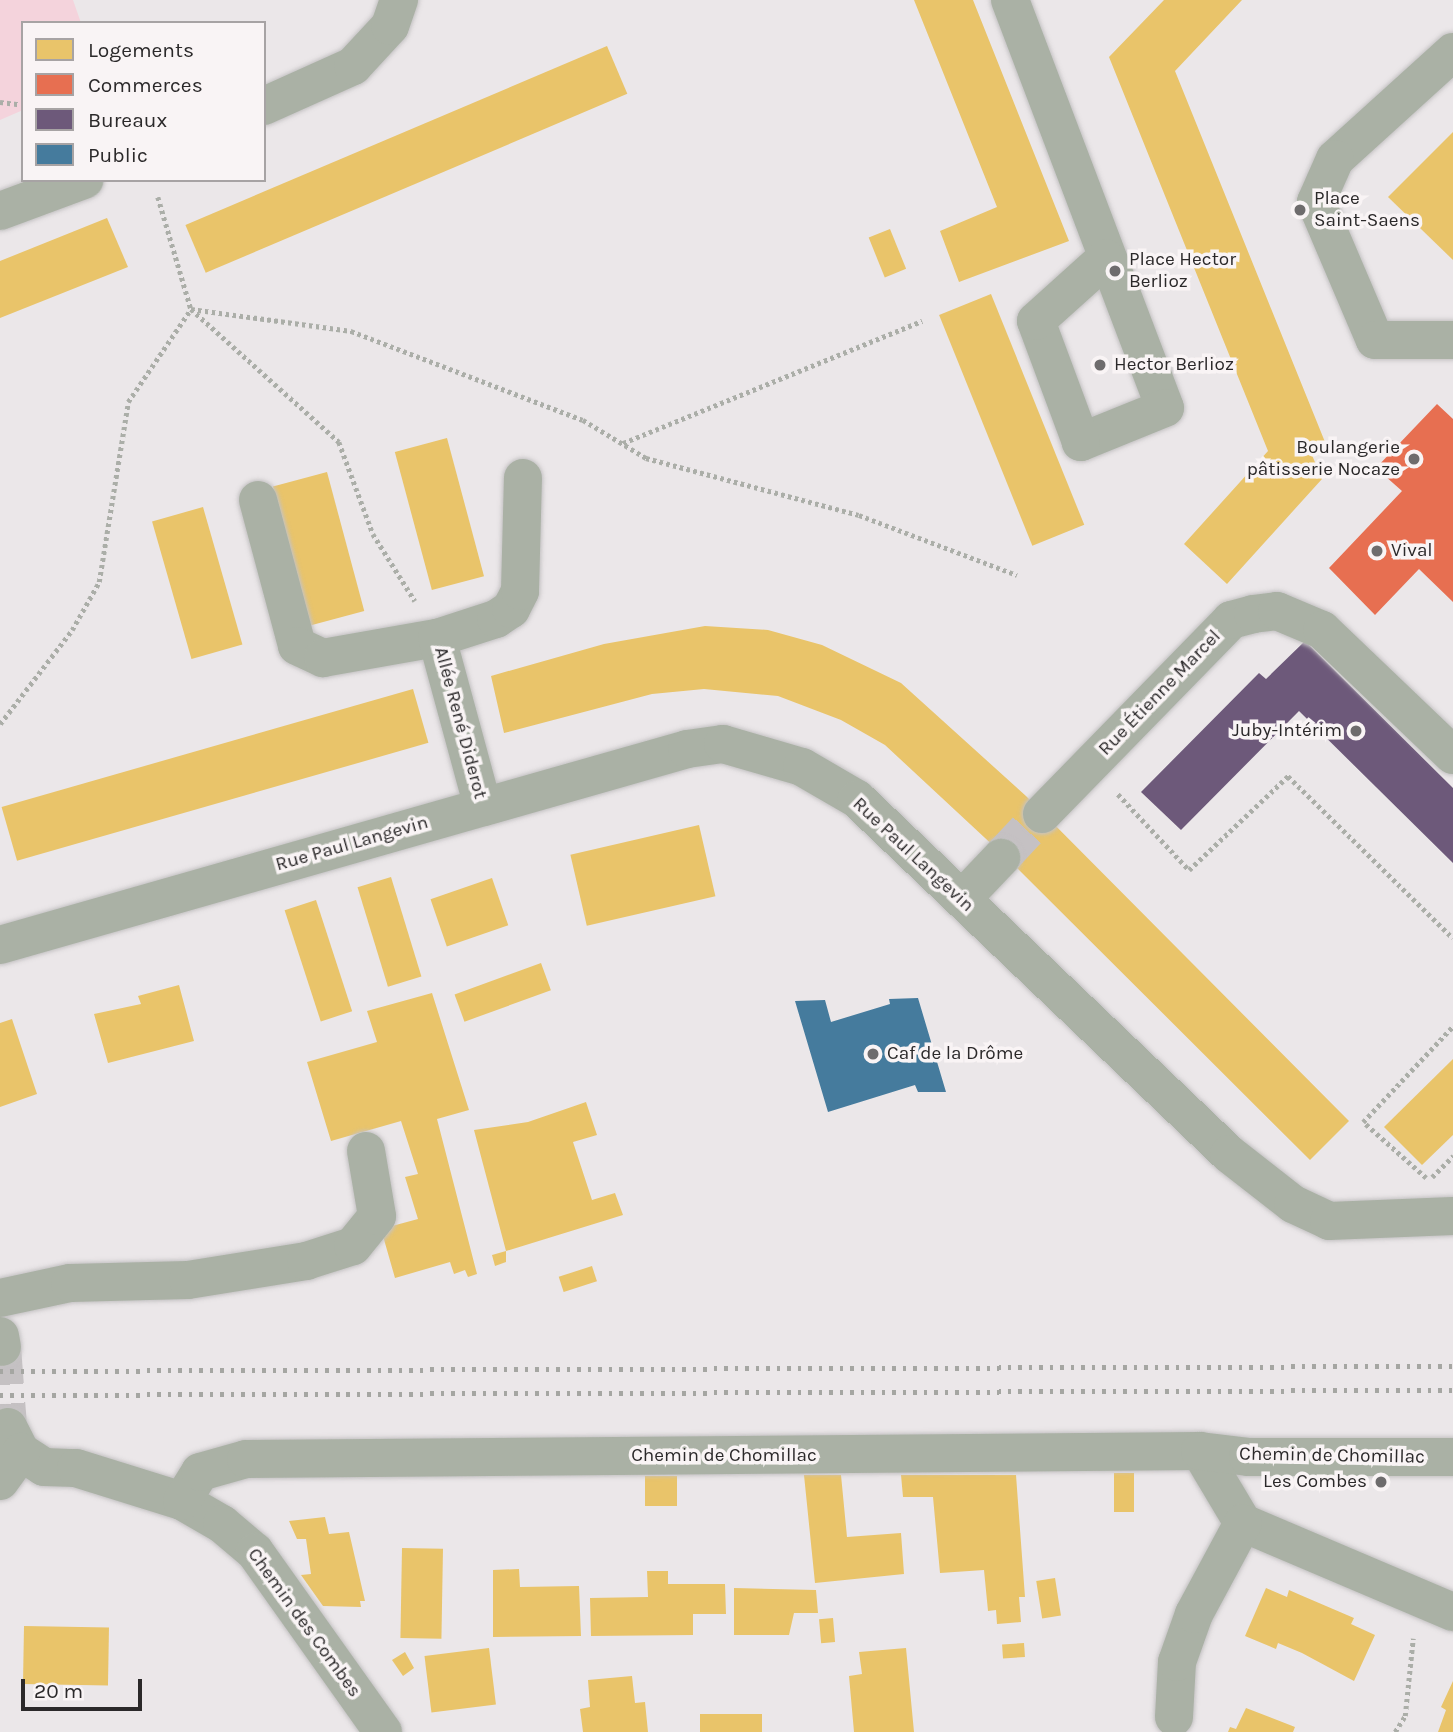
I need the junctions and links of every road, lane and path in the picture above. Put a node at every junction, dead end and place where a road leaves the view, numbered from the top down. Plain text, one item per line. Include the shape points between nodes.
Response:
1 (399, 0) edge
2 (1010, 0) edge
3 (1453, 52) edge
4 (0, 102) edge
5 (21, 105) edge
6 (266, 105) edge
7 (78, 182) edge
8 (158, 197) dead end
9 (0, 211) edge
10 (1106, 258) dead end
11 (191, 309) junction
12 (922, 321) dead end
13 (1453, 340) edge
14 (622, 443) junction
15 (523, 478) dead end
16 (258, 500) dead end
17 (1017, 575) dead end
18 (437, 638) junction
19 (0, 724) edge
20 (1453, 755) edge
21 (1091, 765) junction
22 (482, 807) junction
23 (1042, 814) tunnel mouth
24 (1001, 858) tunnel mouth
25 (961, 899) junction
26 (1453, 938) edge
27 (0, 944) edge
28 (1453, 1026) edge
29 (366, 1151) dead end
30 (1453, 1156) edge
31 (1429, 1181) junction
32 (1445, 1202) edge
33 (0, 1298) edge
34 (1200, 1451) junction
35 (7, 1454) edge
36 (1248, 1457) junction
37 (1453, 1457) edge
38 (1453, 1480) edge
39 (182, 1501) junction
40 (1243, 1523) junction
41 (1440, 1606) edge
42 (1174, 1717) dead end
43 (383, 1732) edge
44 (1395, 1732) edge

1 - 6 street via 390,26 353,66
2 - 10 street
3 - 13 street via 1335,159 1316,202 1375,340
4 - 5 path
7 - 9 street
8 - 11 path
11 - 14 path via 351,331 583,420
11 - 18 path via 339,442 373,534
11 - 19 path via 128,402 99,582 72,630
12 - 14 path
14 - 17 path via 646,457 859,516
15 - 18 street, Allée René Diderot via 520,591 511,609 496,619
16 - 18 street, Allée René Diderot via 297,646 323,658
18 - 22 street, Allée René Diderot
20 - 21 street, Rue Étienne Marcel via 1322,630 1277,611 1231,620
21 - 23 street, Rue Étienne Marcel
21 - 26 path via 1189,870 1288,776
22 - 25 street, Rue Paul Langevin via 687,749 723,744 802,768 857,799
22 - 27 street, Rue Paul Langevin
24 - 25 street
25 - 32 street, Rue Paul Langevin via 1229,1154 1293,1204 1329,1221
28 - 31 path via 1363,1122
29 - 33 street via 377,1216 353,1246 306,1261 188,1280 70,1283
30 - 31 path
31 - 32 path
34 - 36 street, Chemin de Chomillac
34 - 39 street, Chemin de Chomillac via 246,1459 200,1472
34 - 40 street
35 - 39 street via 44,1467 75,1468
36 - 37 street, Chemin de Chomillac
36 - 38 street via 1381,1482
39 - 43 street, Chemin des Combes via 222,1524 256,1552
40 - 41 street
40 - 42 street via 1194,1614 1177,1662
41 - 44 path via 1412,1642 1405,1716

